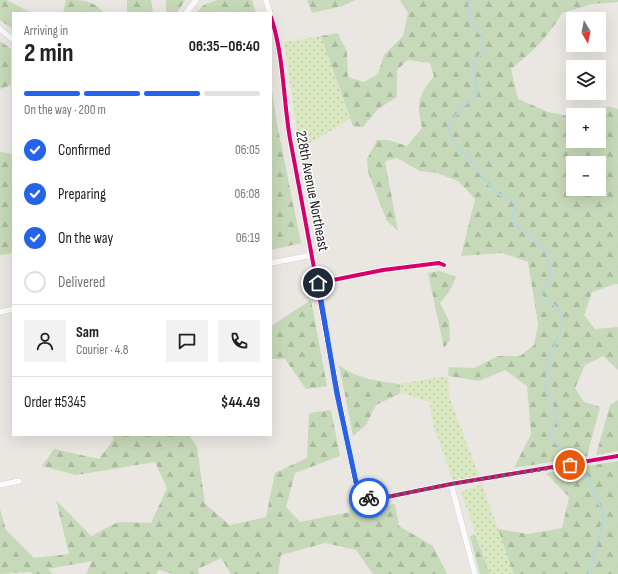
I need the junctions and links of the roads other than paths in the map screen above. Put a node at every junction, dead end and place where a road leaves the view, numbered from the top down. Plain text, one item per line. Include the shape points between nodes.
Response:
1 (196, 0) edge
2 (266, 0) edge
3 (187, 12) edge
4 (270, 12) edge
5 (272, 20) edge
6 (0, 29) edge
7 (12, 39) edge
8 (312, 255) junction
9 (272, 263) edge
10 (444, 265) dead end
11 (318, 283) junction
12 (12, 309) edge
13 (0, 312) edge
14 (618, 456) edge
15 (19, 481) dead end
16 (451, 484) junction
17 (0, 485) edge
18 (475, 574) edge

1 - 3 street
2 - 4 street
5 - 8 street, 228th Avenue Northeast via 278,37 287,123
6 - 7 street
8 - 9 street
8 - 11 street, 228th Avenue Northeast
10 - 11 street via 439,263 384,270
11 - 16 street, 228th Avenue Northeast via 337,394 356,482 361,492 367,497 377,499
12 - 13 street
14 - 16 street
15 - 17 street
16 - 18 street

